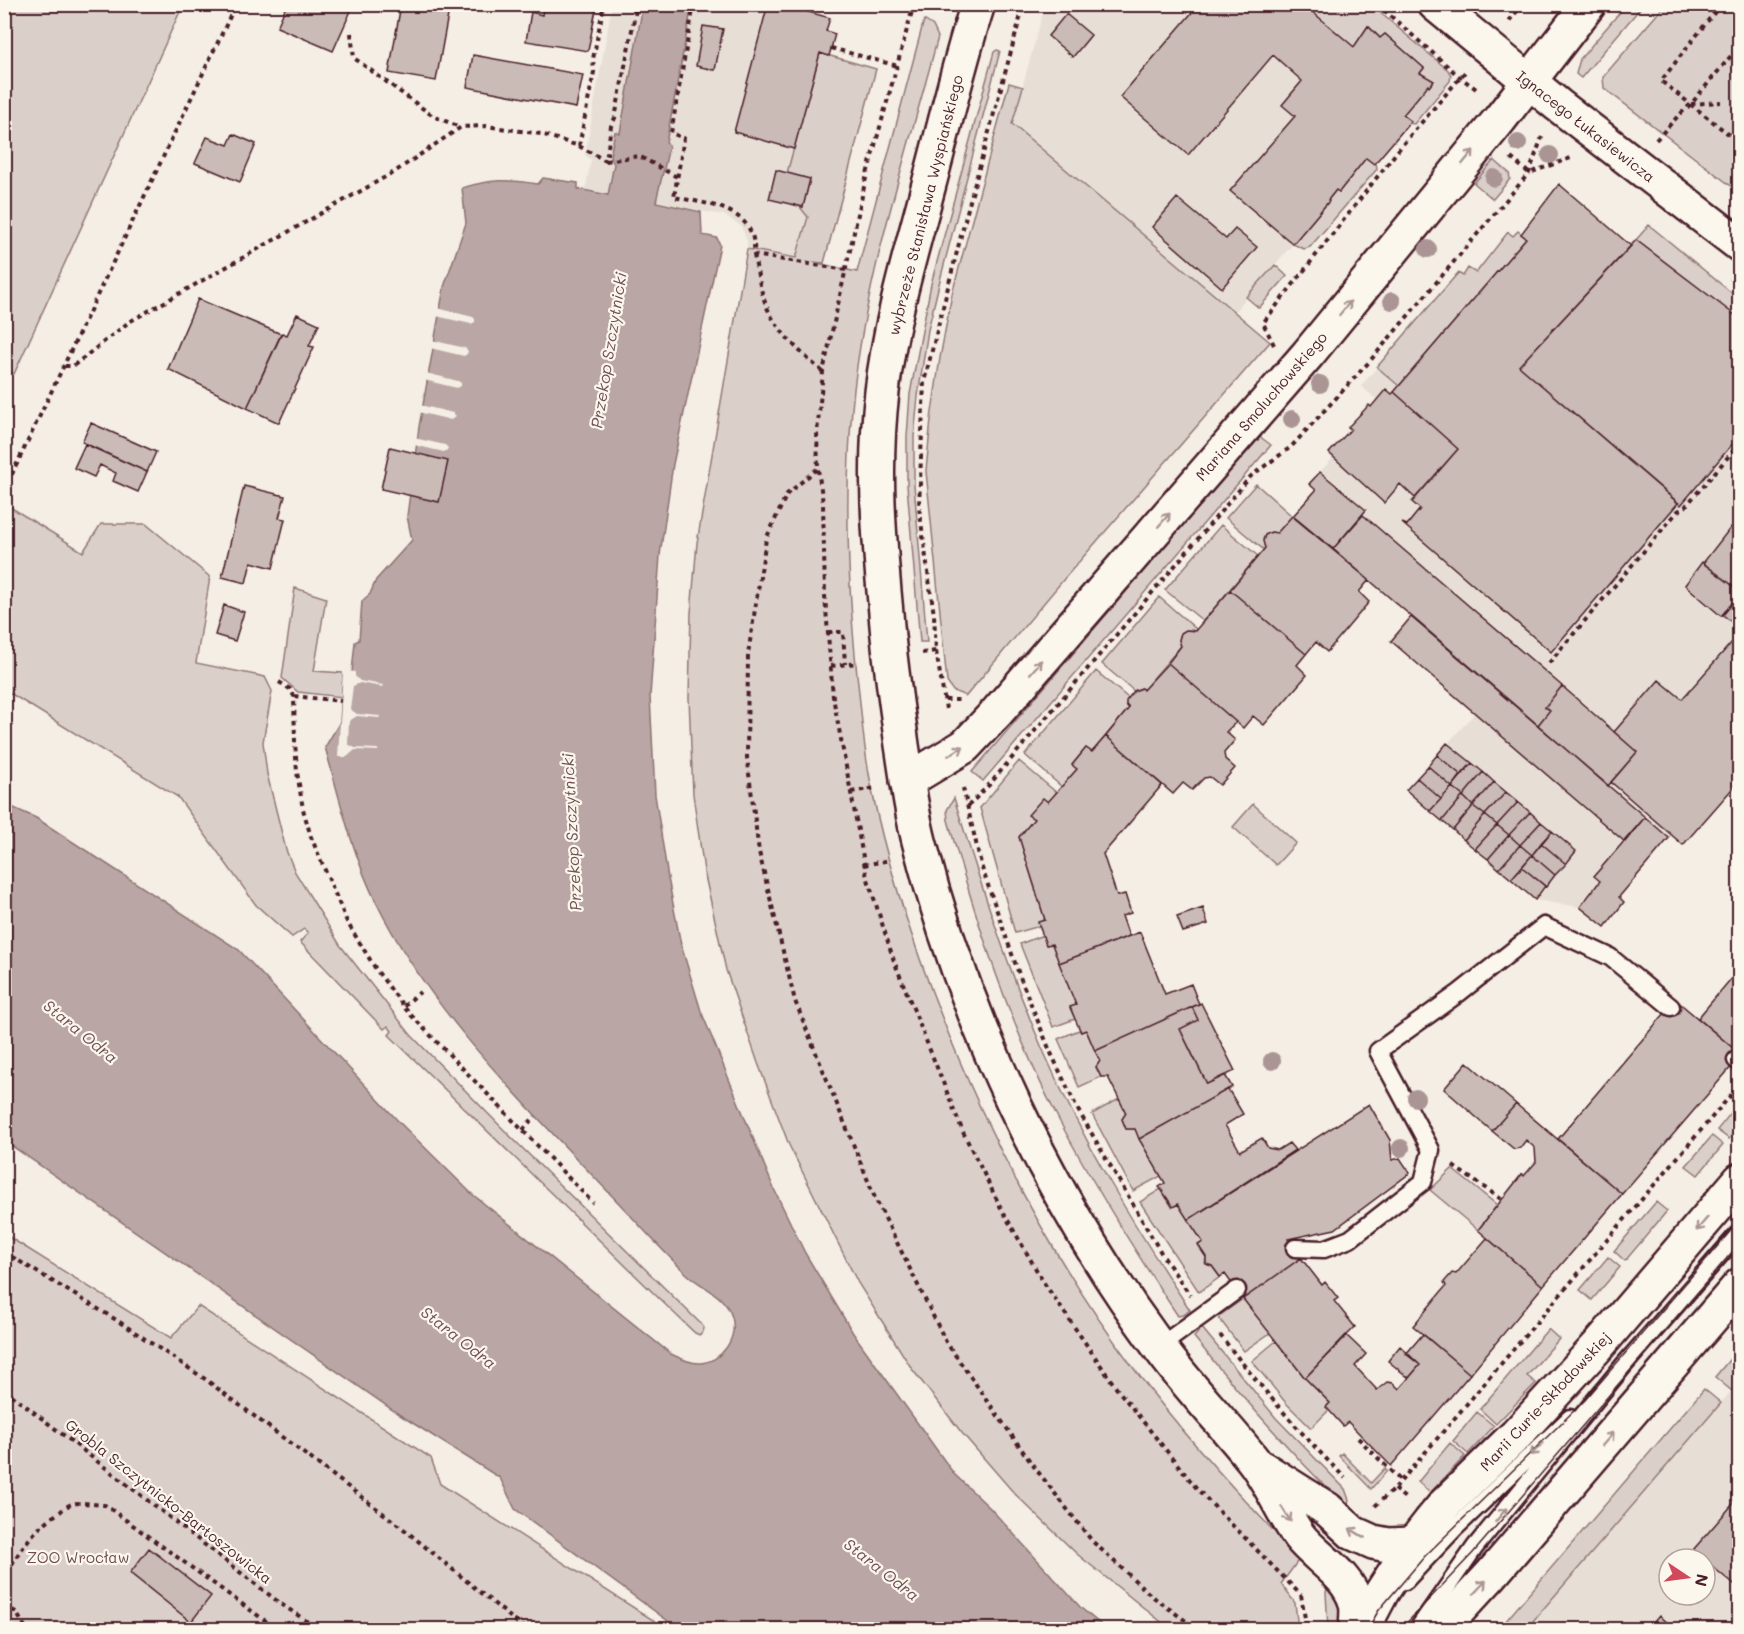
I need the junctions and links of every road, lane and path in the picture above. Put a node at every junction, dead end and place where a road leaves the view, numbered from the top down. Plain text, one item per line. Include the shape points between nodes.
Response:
1 (236, 4) edge
2 (604, 4) edge
3 (637, 4) edge
4 (694, 4) edge
5 (914, 4) edge
6 (978, 4) edge
7 (1024, 4) edge
8 (1377, 4) edge
9 (1435, 4) edge
10 (1523, 4) edge
11 (1589, 4) edge
12 (1721, 4) edge
13 (1504, 26) dead end
14 (351, 33) dead end
15 (1740, 45) edge
16 (831, 48) dead end
17 (897, 66) junction
18 (1468, 70) dead end
19 (1461, 78) junction
20 (1529, 82) junction
21 (1484, 94) dead end
22 (1721, 102) dead end
23 (1691, 104) junction
24 (461, 127) junction
25 (1663, 133) dead end
26 (1542, 137) dead end
27 (1740, 143) edge
28 (579, 146) junction
29 (1504, 153) dead end
30 (1572, 158) dead end
31 (606, 161) junction
32 (1529, 173) junction
33 (677, 177) junction
34 (1740, 244) edge
35 (754, 255) junction
36 (846, 270) junction
37 (1263, 323) dead end
38 (65, 366) junction
39 (823, 372) junction
40 (1740, 443) edge
41 (4, 491) edge
42 (828, 633) dead end
43 (936, 651) junction
44 (922, 653) dead end
45 (859, 662) dead end
46 (1549, 663) dead end
47 (845, 664) junction
48 (831, 666) dead end
49 (279, 681) dead end
50 (294, 696) junction
51 (341, 701) dead end
52 (946, 709) dead end
53 (907, 782) junction
54 (962, 784) dead end
55 (968, 806) junction
56 (420, 992) dead end
57 (404, 1006) junction
58 (1671, 1007) dead end
59 (1740, 1085) edge
60 (535, 1116) dead end
61 (523, 1130) junction
62 (1461, 1171) dead end
63 (1740, 1180) edge
64 (1502, 1199) dead end
65 (593, 1203) dead end
66 (1740, 1232) edge
67 (1295, 1248) dead end
68 (4, 1252) edge
69 (1740, 1285) edge
70 (1237, 1290) dead end
71 (1195, 1302) dead end
72 (1217, 1331) dead end
73 (1159, 1347) junction
74 (1624, 1365) junction
75 (4, 1389) edge
76 (1358, 1438) dead end
77 (1256, 1464) junction
78 (1347, 1480) dead end
79 (1401, 1481) junction
80 (1367, 1500) dead end
81 (1374, 1506) junction
82 (1370, 1510) dead end
83 (1413, 1544) junction
84 (4, 1581) edge
85 (1307, 1587) dead end
86 (4, 1605) edge
87 (24, 1629) edge
88 (278, 1629) edge
89 (321, 1629) edge
90 (526, 1629) edge
91 (1198, 1629) edge
92 (1307, 1629) edge
93 (1356, 1629) edge
94 (1362, 1629) edge
95 (1367, 1629) edge
96 (1417, 1629) edge
97 (1440, 1629) edge

1 - 38 path
2 - 28 path
3 - 31 path
4 - 33 path via 671,134 684,138
5 - 17 path
6 - 53 street, wybrzeże Stanisława Wyspiańskiego via 897,305 882,390 878,517 890,658
7 - 43 path via 924,382 919,507
8 - 19 path
9 - 20 street, Ignacego Łukasiewicza
10 - 13 path
11 - 20 street, Mariana Smoluchowskiego
12 - 23 path via 1661,81
14 - 24 path via 354,58 433,116
15 - 23 path
16 - 17 path
17 - 36 path
18 - 19 path
19 - 21 path
19 - 37 path via 1403,144
20 - 34 street, Ignacego Łukasiewicza
53 -> 20 street, Mariana Smoluchowskiego via 965,746 998,711 1308,354
22 - 23 path
23 - 25 path
23 - 27 path
24 - 28 path via 514,130
24 - 38 path via 396,171 129,322 73,366
26 - 32 path
28 - 31 path
29 - 32 path
30 - 32 path
31 - 33 path via 639,156
32 - 55 path via 1292,447 1251,476
33 - 35 path via 674,197 731,210 748,228
35 - 36 path
35 - 39 path via 766,306 796,348
36 - 39 path
38 - 41 path
39 - 91 path via 818,469 787,494 766,539 748,654 747,758 759,852 795,1001 875,1198 946,1342 1092,1541 1152,1596
40 - 46 path
42 - 47 path via 843,632
43 - 44 path
43 - 52 path
45 - 47 path
47 - 48 path
49 - 50 path
50 - 51 path
50 - 57 path via 297,772 311,837 347,922 376,971
53 - 73 street, wybrzeże Stanisława Wyspiańskiego via 918,837 954,954 997,1066 1072,1214
54 - 55 path
55 - 71 path via 982,868 1050,1051 1163,1256
56 - 57 path
57 - 61 path
58 - 67 lane via 1610,957 1544,926 1378,1051 1431,1150 1423,1182 1350,1239 1324,1249
59 - 79 path
60 - 61 path
61 - 65 path
62 - 64 path
63 -> 83 street, Marii Curie-Skłodowskiej via 1598,1346 1446,1504
66 - 74 lane
68 - 90 path via 206,1379 400,1526
97 -> 69 street
70 - 73 lane
72 - 78 path via 1257,1383
73 - 77 street, wybrzeże Stanisława Wyspiańskiego
74 -> 95 lane via 1439,1543
96 -> 74 lane via 1475,1547
75 - 89 path, Grobla Szczytnicko-Bartoszowicka via 280,1604
76 - 79 path
83 -> 77 street, wybrzeże Stanisława Wyspiańskiego via 1388,1545 1353,1533 1327,1509
77 -> 93 street, wybrzeże Stanisława Wyspiańskiego via 1300,1538 1347,1586 1356,1604
79 - 81 path
80 - 81 path
81 - 82 path
83 - 94 street, Marii Curie-Skłodowskiej
84 - 88 path via 21,1550 50,1518 71,1504 105,1505
85 - 92 path via 1301,1595
86 - 87 path via 16,1612

